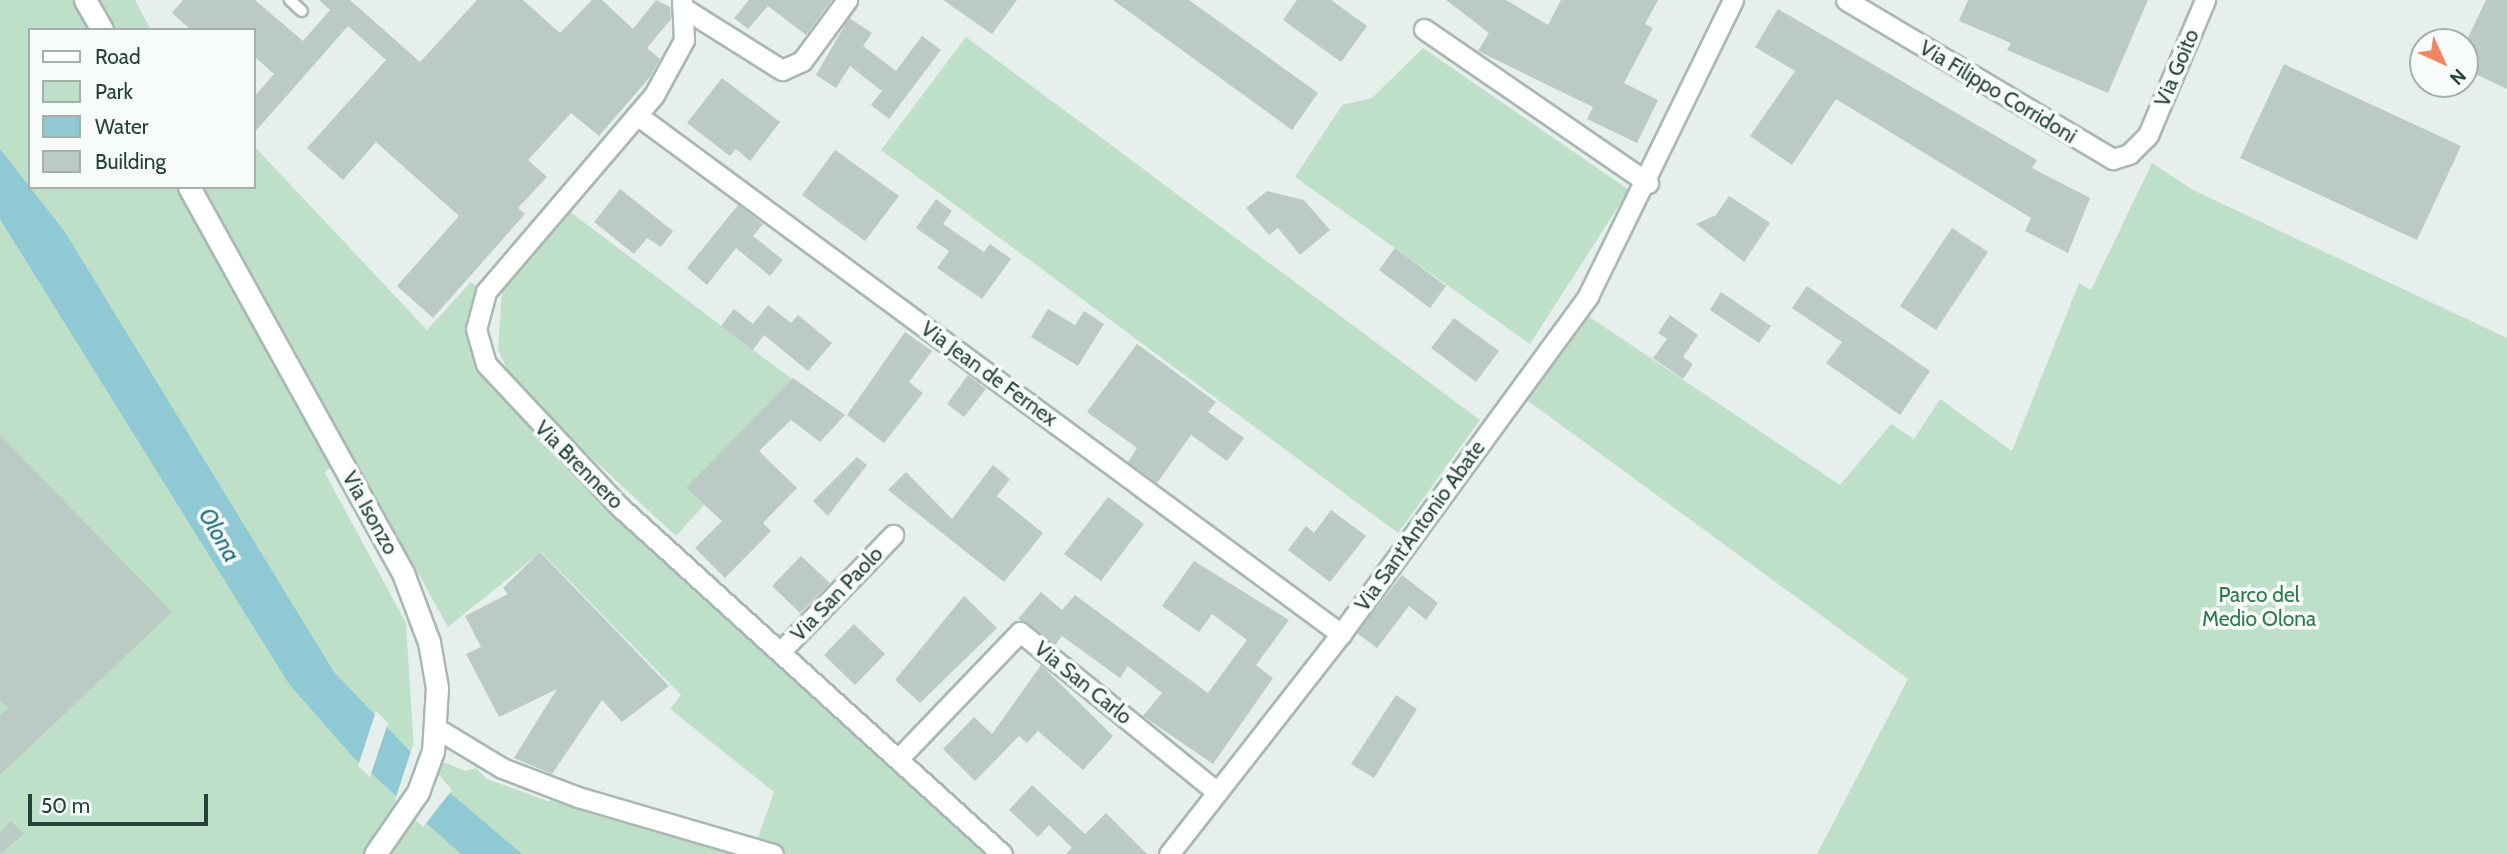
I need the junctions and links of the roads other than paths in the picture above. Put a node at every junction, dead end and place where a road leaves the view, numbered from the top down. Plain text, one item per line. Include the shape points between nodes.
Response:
1 (85, 0) edge
2 (290, 0) edge
3 (847, 0) edge
4 (1733, 0) edge
5 (1846, 0) edge
6 (2205, 0) edge
7 (684, 5) edge
8 (302, 11) dead end
9 (101, 28) edge
10 (1424, 29) dead end
11 (637, 115) junction
12 (2148, 135) joint
13 (1648, 183) junction
14 (190, 189) edge
15 (893, 536) dead end
16 (1342, 634) junction
17 (780, 652) junction
18 (435, 732) junction
19 (898, 759) junction
20 (1217, 792) junction
21 (375, 854) edge
22 (774, 854) edge
23 (1002, 854) edge
24 (1169, 854) edge

1 - 9 street
2 - 8 lane
3 - 7 street via 802,61 782,70
4 - 13 street, Via Sant'Antonio Abate
5 - 12 street, Via Filippo Corridoni via 2102,156 2129,154
6 - 12 street, Via Goito
7 - 11 street, Via Brennero via 679,54
10 - 13 street
11 - 16 street, Via Jean de Fernex
11 - 17 street, Via Brennero via 506,263 486,292 476,328 486,364 507,393
13 - 16 street, Via Sant'Antonio Abate via 1588,296
14 - 18 street, Via Isonzo via 403,573 429,642
15 - 17 street, Via San Paolo
16 - 20 street, Via Sant'Antonio Abate
17 - 19 street, Via Brennero
18 - 21 street, Via Isonzo via 418,792
18 - 22 street via 502,768 553,788 667,827
19 - 20 street, Via San Carlo via 1020,632
19 - 23 street, Via Brennero
20 - 24 street, Via Sant'Antonio Abate

